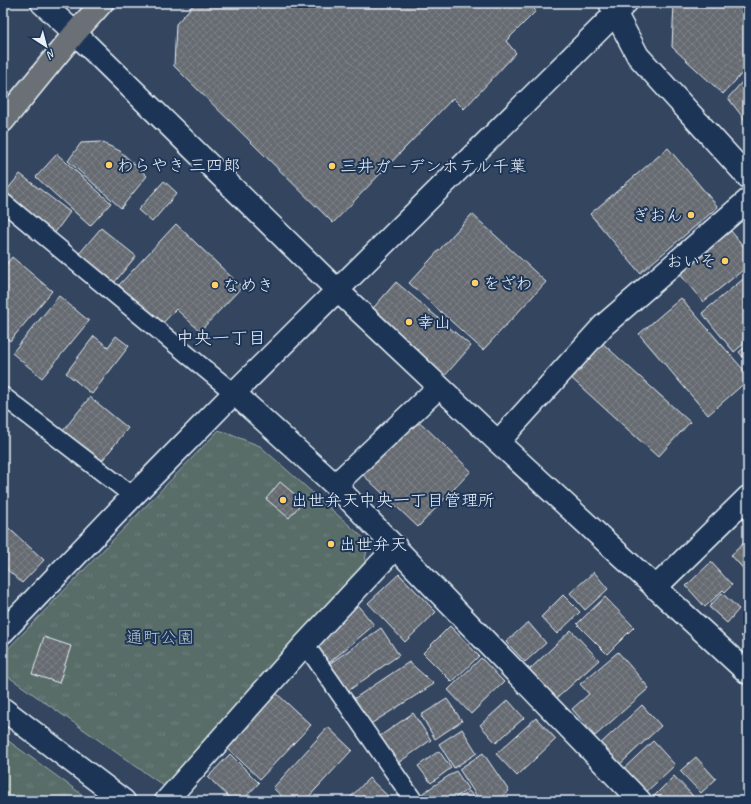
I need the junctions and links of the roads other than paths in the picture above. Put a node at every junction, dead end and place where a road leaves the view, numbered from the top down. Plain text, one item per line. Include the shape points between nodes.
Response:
1 (42, 3) edge
2 (102, 3) edge
3 (617, 6) edge
4 (75, 33) junction
5 (3, 121) edge
6 (748, 177) edge
7 (748, 200) edge
8 (3, 202) edge
9 (337, 290) junction
10 (439, 387) junction
11 (234, 393) junction
12 (3, 396) edge
13 (498, 442) junction
14 (335, 485) junction
15 (133, 496) junction
16 (748, 498) edge
17 (396, 547) junction
18 (655, 588) junction
19 (3, 632) edge
20 (305, 644) junction
21 (748, 673) edge
22 (3, 709) edge
23 (124, 801) edge
24 (166, 801) edge
25 (414, 801) edge
26 (640, 801) edge

1 - 4 street
2 - 4 highway
3 - 6 street via 638,56
3 - 9 street
4 - 5 highway
4 - 9 street
7 - 13 street via 604,325
8 - 11 lane
9 - 10 street
9 - 11 street
10 - 13 street
10 - 14 street
11 - 14 street
11 - 15 street
12 - 15 lane
13 - 18 street
14 - 17 street
15 - 19 street
16 - 18 street
17 - 20 street
17 - 26 street
18 - 21 street
20 - 24 street
20 - 25 lane
22 - 23 street

